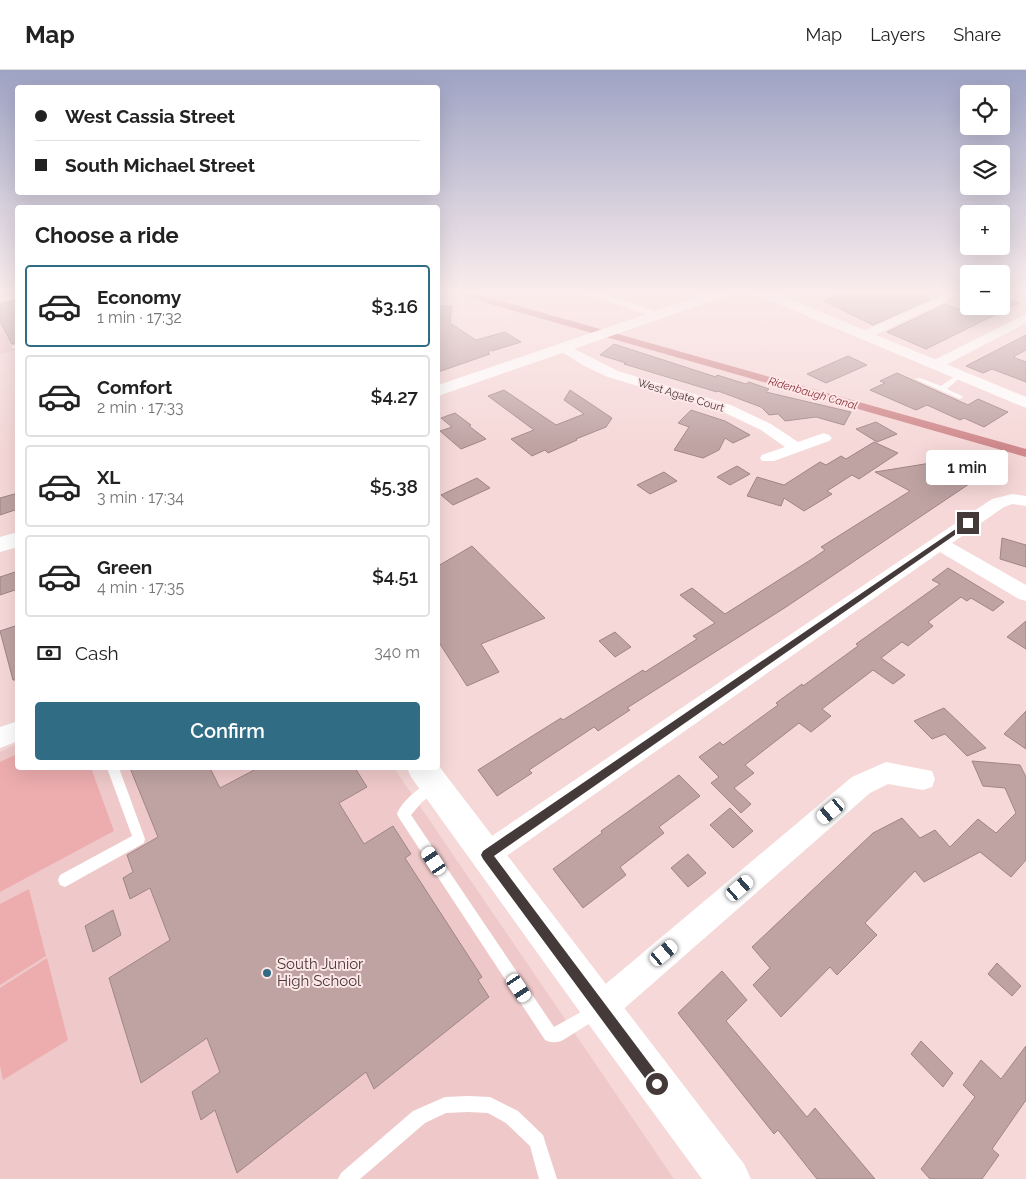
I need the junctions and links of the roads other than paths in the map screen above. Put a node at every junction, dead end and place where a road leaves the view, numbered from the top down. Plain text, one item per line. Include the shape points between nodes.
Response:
1 (575, 343) edge
2 (884, 343) edge
3 (978, 343) edge
4 (563, 347) junction
5 (935, 365) junction
6 (960, 375) junction
7 (918, 378) dead end
8 (942, 389) junction
9 (440, 390) edge
10 (960, 397) dead end
11 (1026, 403) edge
12 (824, 438) dead end
13 (797, 448) junction
14 (768, 458) dead end
15 (1019, 500) edge
16 (15, 540) edge
17 (938, 544) junction
18 (0, 545) edge
19 (1026, 594) edge
20 (15, 731) edge
21 (0, 738) edge
22 (114, 770) edge
23 (429, 776) edge
24 (923, 779) dead end
25 (486, 855) junction
26 (65, 880) dead end
27 (600, 1009) junction
28 (347, 1179) edge
29 (548, 1179) edge
30 (729, 1179) edge

1 - 4 street
2 - 5 street
3 - 5 street
4 - 9 street
4 - 13 street, West Agate Court via 613,374 726,408 766,426
5 - 6 street
6 - 8 lane
6 - 11 street
7 - 8 lane
8 - 10 lane
12 - 13 street
13 - 14 street
15 - 17 street via 998,503
16 - 18 street
17 - 19 street
17 - 25 street
20 - 21 street
22 - 26 lane via 139,839
23 - 25 street
23 - 27 lane via 418,798 403,814 550,1035 558,1035
24 - 27 street via 886,773 861,785
25 - 27 street
27 - 30 street
28 - 29 lane via 419,1117 445,1105 468,1104 490,1105 512,1117 537,1141

